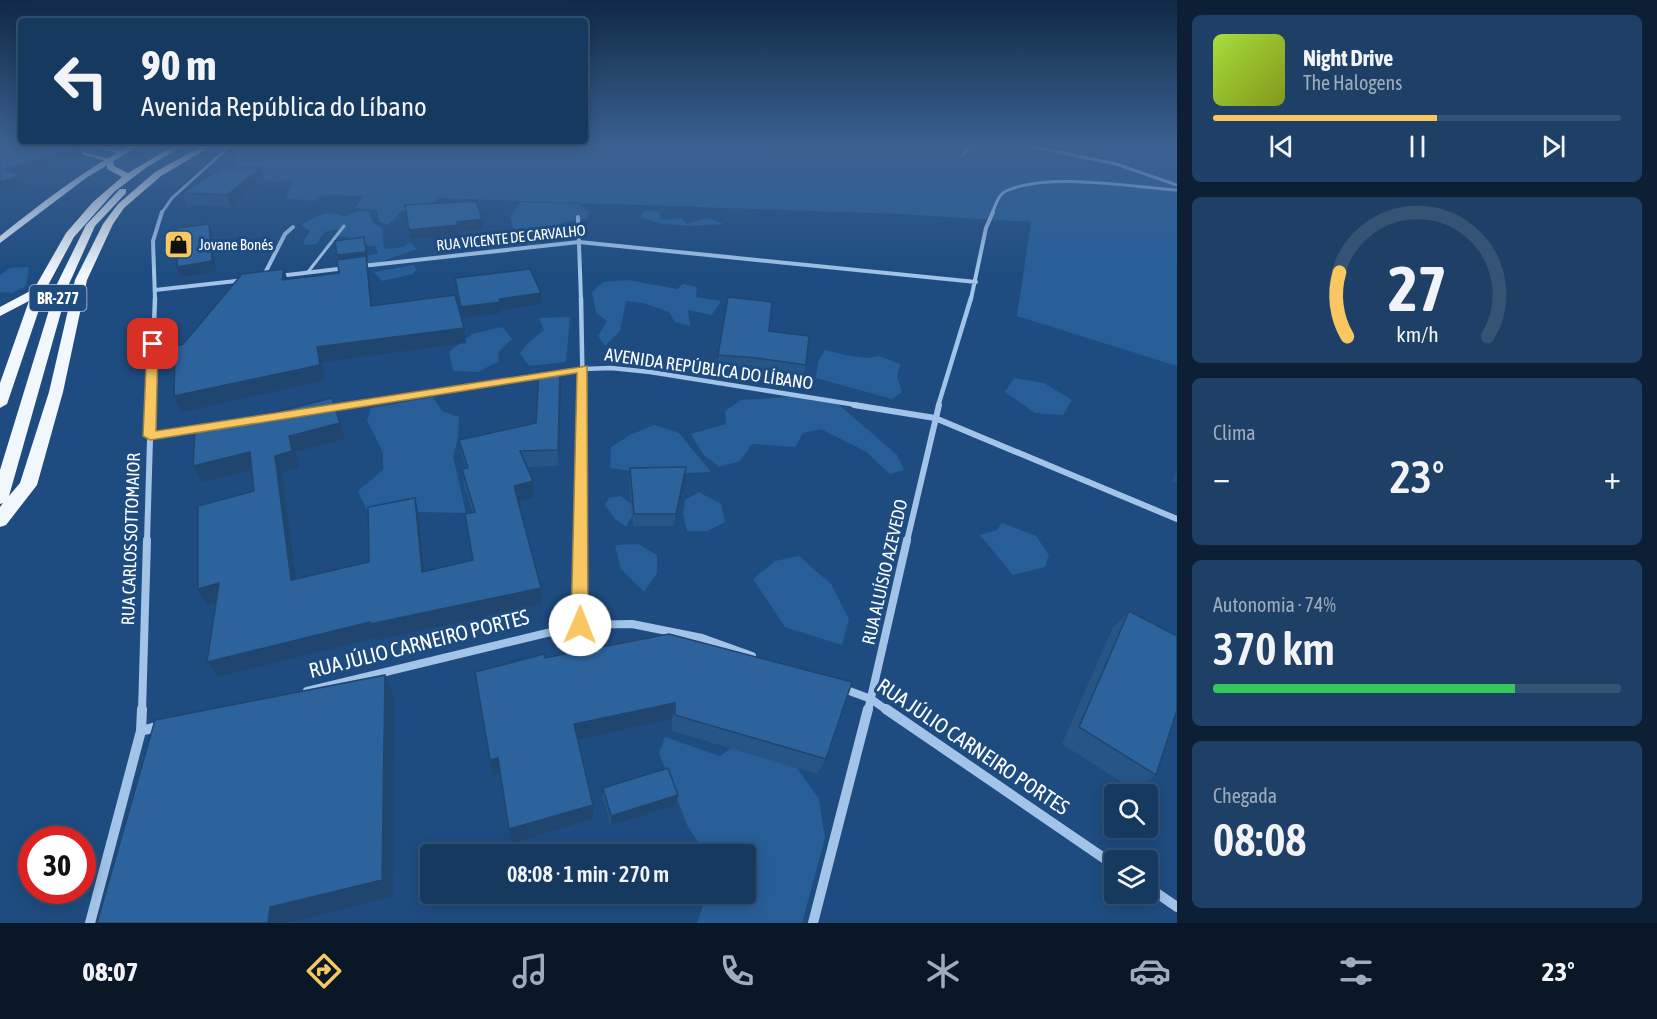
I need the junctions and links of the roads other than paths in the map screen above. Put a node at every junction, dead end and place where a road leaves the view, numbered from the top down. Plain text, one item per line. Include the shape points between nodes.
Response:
1 (71, 188) edge
2 (115, 188) edge
3 (126, 188) edge
4 (142, 188) edge
5 (184, 188) edge
6 (1017, 188) edge
7 (1150, 188) edge
8 (1177, 190) edge
9 (578, 217) dead end
10 (293, 226) dead end
11 (344, 226) dead end
12 (0, 240) edge
13 (579, 242) junction
14 (308, 272) junction
15 (251, 279) edge
16 (976, 282) junction
17 (155, 290) junction
18 (40, 291) junction
19 (0, 312) edge
20 (583, 369) junction
21 (0, 404) edge
22 (325, 409) edge
23 (935, 418) junction
24 (243, 422) edge
25 (150, 436) junction
26 (0, 498) edge
27 (1177, 519) edge
28 (0, 520) edge
29 (580, 625) junction
30 (759, 659) edge
31 (837, 687) edge
32 (302, 692) edge
33 (871, 699) junction
34 (175, 723) edge
35 (141, 731) junction
36 (1104, 858) edge
37 (1158, 894) edge
38 (1177, 907) edge
39 (90, 923) edge
40 (813, 923) edge

1 - 12 main road
2 - 18 highway, BR-277 via 76,228
3 - 26 highway, BR-277 via 98,217 63,284
4 - 28 highway via 108,224 81,280 56,392 28,485
5 - 17 street, RUA CARLOS SOTTOMAIOR via 160,213 151,245
6 - 16 street, RUA ALUÍSIO AZEVEDO via 999,197 986,228
7 - 8 street, RUA ALUÍSIO AZEVEDO
9 - 13 street
10 - 14 street, RUA VICENTE DE CARVALHO via 262,278
11 - 14 lane
13 - 14 street, RUA VICENTE DE CARVALHO
13 - 16 street, RUA VICENTE DE CARVALHO
13 - 20 street
15 - 17 street
16 - 23 street, RUA ALUÍSIO AZEVEDO
17 - 25 street, RUA CARLOS SOTTOMAIOR
18 - 19 highway
18 - 21 highway, BR-277
20 - 22 street, AVENIDA REPÚBLICA DO LÍBANO
20 - 23 street, AVENIDA REPÚBLICA DO LÍBANO via 650,372
20 - 29 street
23 - 27 street, AVENIDA REPÚBLICA DO LÍBANO
23 - 33 street, RUA ALUÍSIO AZEVEDO
24 - 25 street
25 - 35 street, RUA CARLOS SOTTOMAIOR
29 - 30 street, RUA JÚLIO CARNEIRO PORTES via 632,624 702,638
29 - 32 street, RUA JÚLIO CARNEIRO PORTES
31 - 33 street, RUA JÚLIO CARNEIRO PORTES
33 - 36 street, RUA JÚLIO CARNEIRO PORTES
33 - 40 street, RUA ALUÍSIO AZEVEDO
34 - 35 street
35 - 39 street, RUA CARLOS SOTTOMAIOR
37 - 38 street

